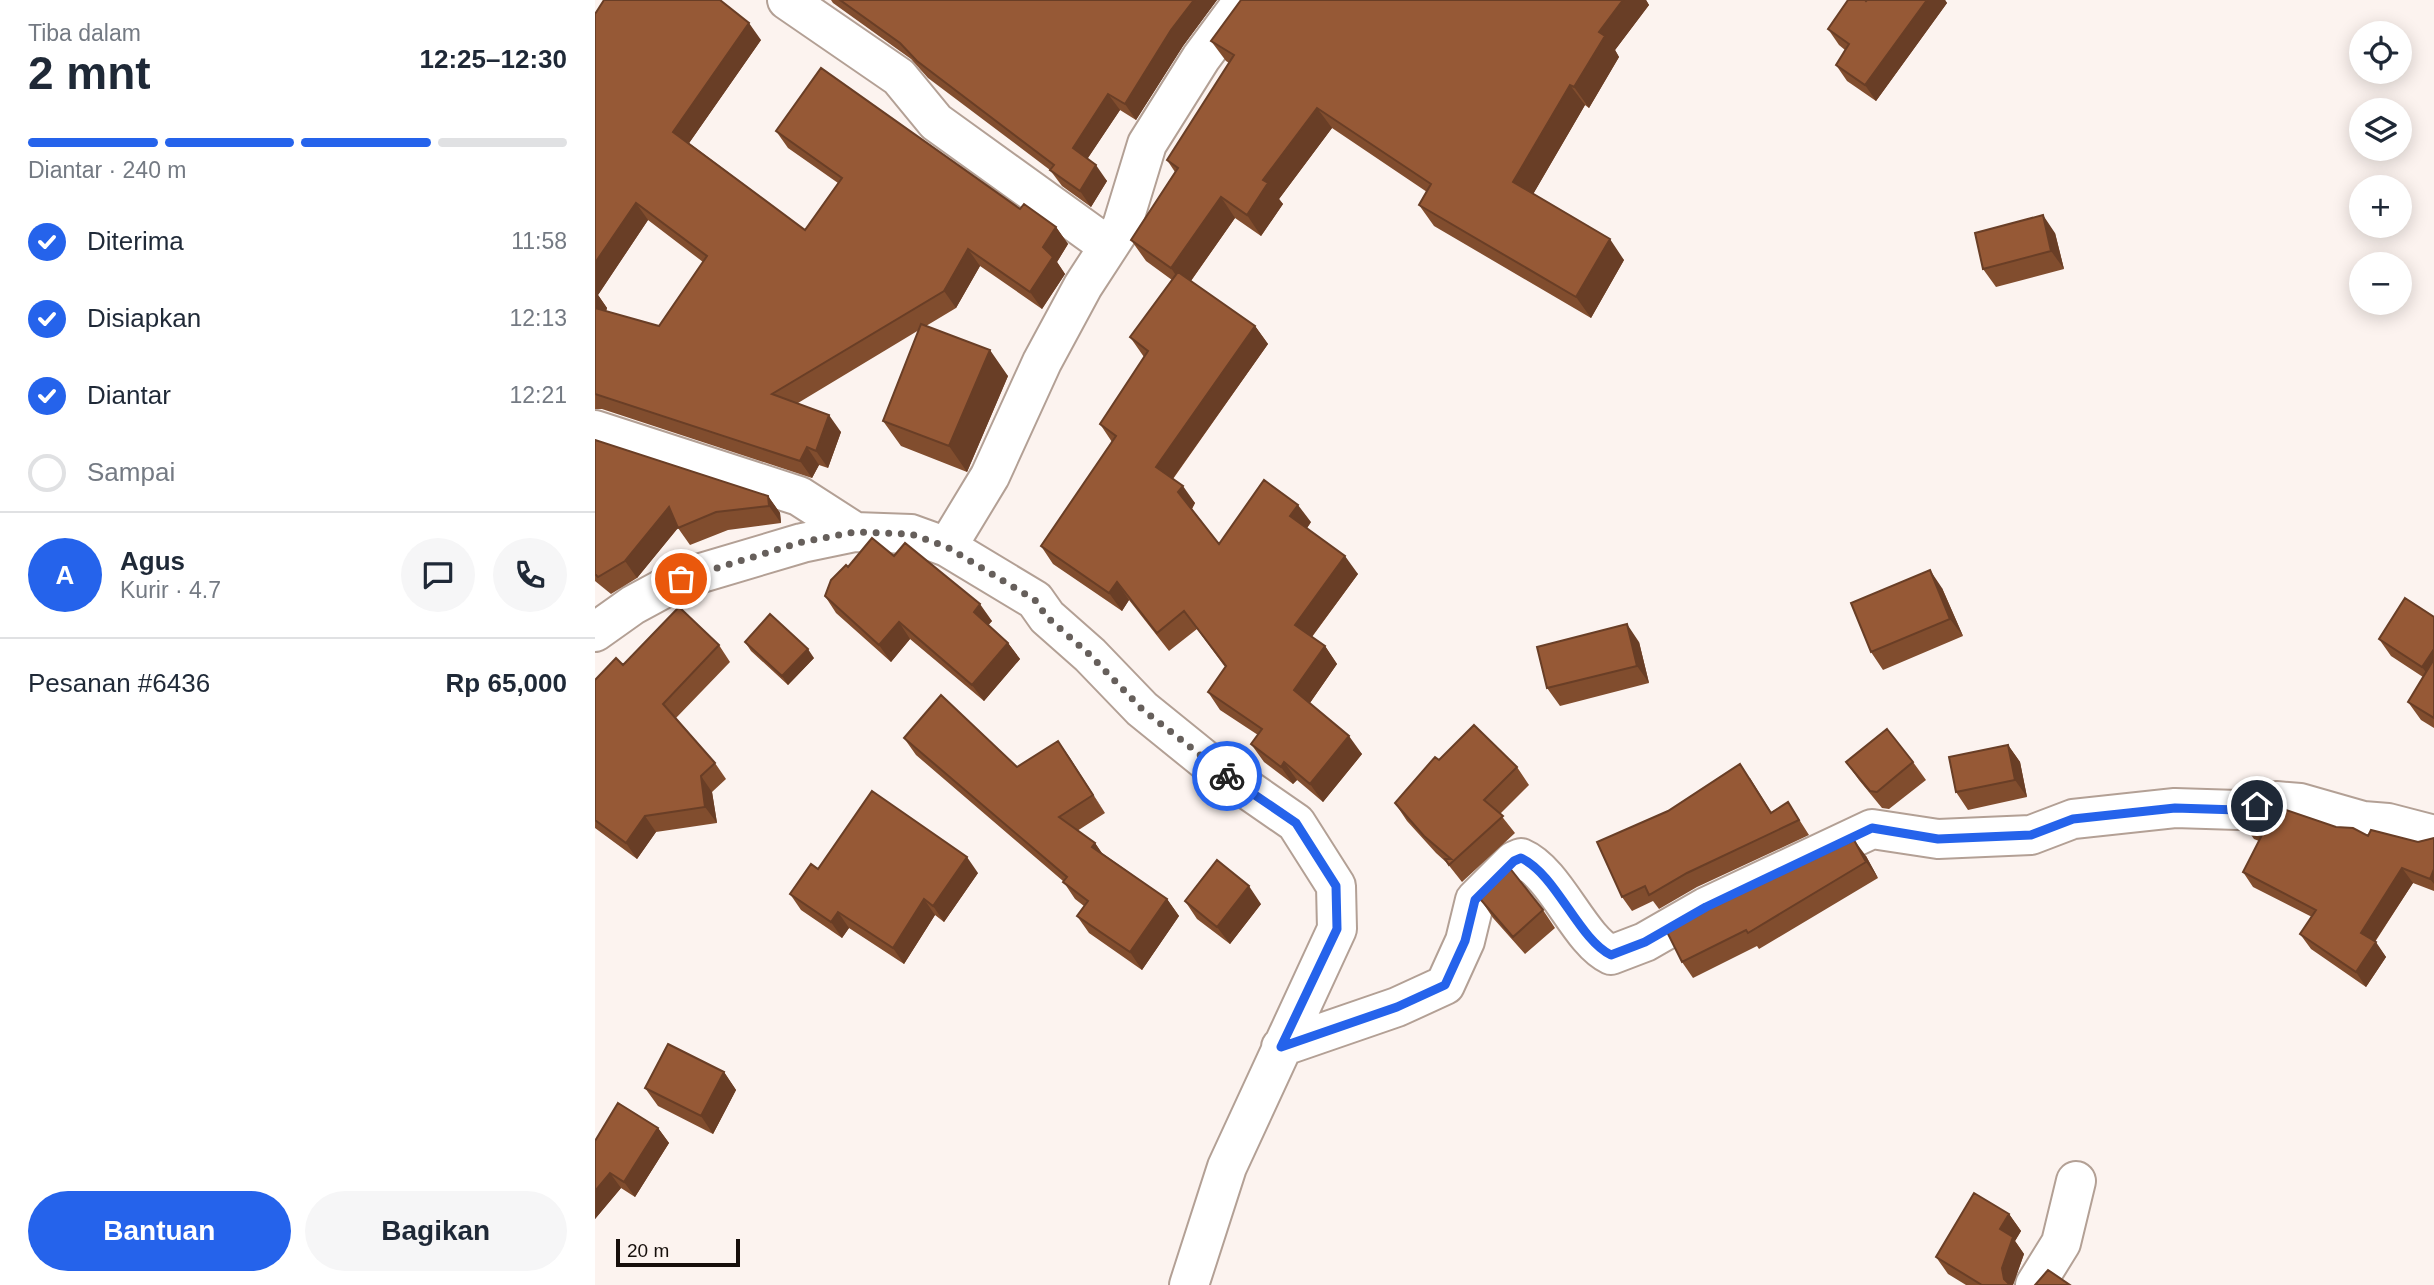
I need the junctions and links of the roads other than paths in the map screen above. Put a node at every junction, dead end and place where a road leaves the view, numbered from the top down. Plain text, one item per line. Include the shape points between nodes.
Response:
1 (787, 0) edge
2 (1244, 0) edge
3 (1108, 246) junction
4 (595, 430) edge
5 (855, 532) junction
6 (947, 547) junction
7 (595, 632) edge
8 (2434, 835) edge
9 (1281, 1047) junction
10 (2076, 1181) dead end
11 (1189, 1285) edge
12 (2035, 1285) edge

1 - 3 street via 899,77 936,122
2 - 3 street via 1147,144 1122,226
3 - 6 street via 1042,362 989,476
4 - 5 street via 790,492
5 - 6 street via 911,534
5 - 7 street via 802,542 681,579
6 - 9 street via 1035,600 1142,709 1205,761 1296,823 1336,886 1337,929
8 - 9 street via 2276,801 2238,810 2175,808 2073,819 2031,835 1938,839 1872,828 1611,955 1521,858 1475,900 1465,941 1445,985 1397,1007
9 - 11 street via 1227,1167
10 - 12 street via 2061,1243

